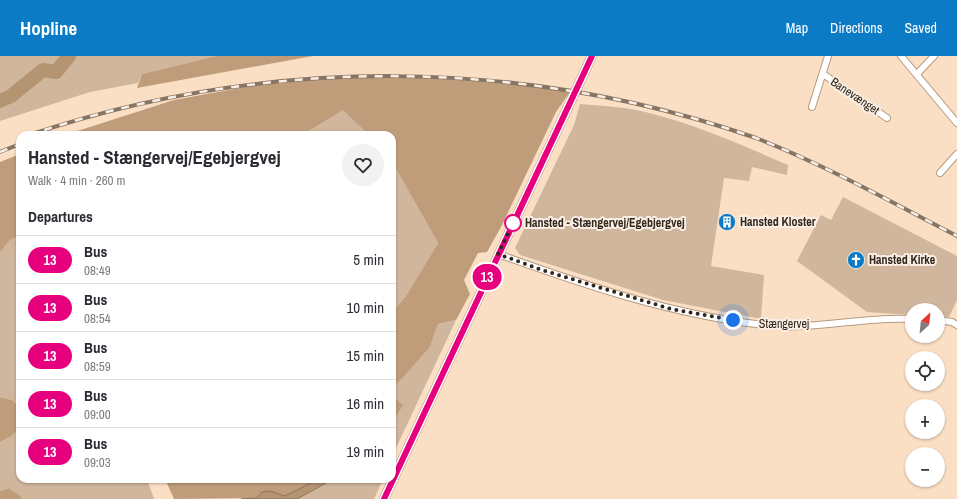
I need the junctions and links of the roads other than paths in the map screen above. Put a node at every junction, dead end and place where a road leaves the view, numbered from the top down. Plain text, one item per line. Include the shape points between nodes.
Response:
1 (592, 56) edge
2 (828, 56) edge
3 (901, 56) edge
4 (934, 56) edge
5 (823, 74) junction
6 (917, 74) junction
7 (812, 107) dead end
8 (887, 118) dead end
9 (957, 123) edge
10 (957, 154) edge
11 (940, 173) dead end
12 (498, 254) junction
13 (905, 319) edge
14 (945, 321) edge
15 (957, 325) edge
16 (396, 473) edge
17 (391, 483) edge
18 (384, 499) edge

1 - 12 street
2 - 5 street, Banevænget
3 - 6 street
4 - 6 street
5 - 7 street, Banevænget
5 - 8 street, Banevænget
6 - 9 street
10 - 11 street
12 - 13 street, Stængervej via 671,309 764,326
12 - 16 street
14 - 15 street
17 - 18 street

